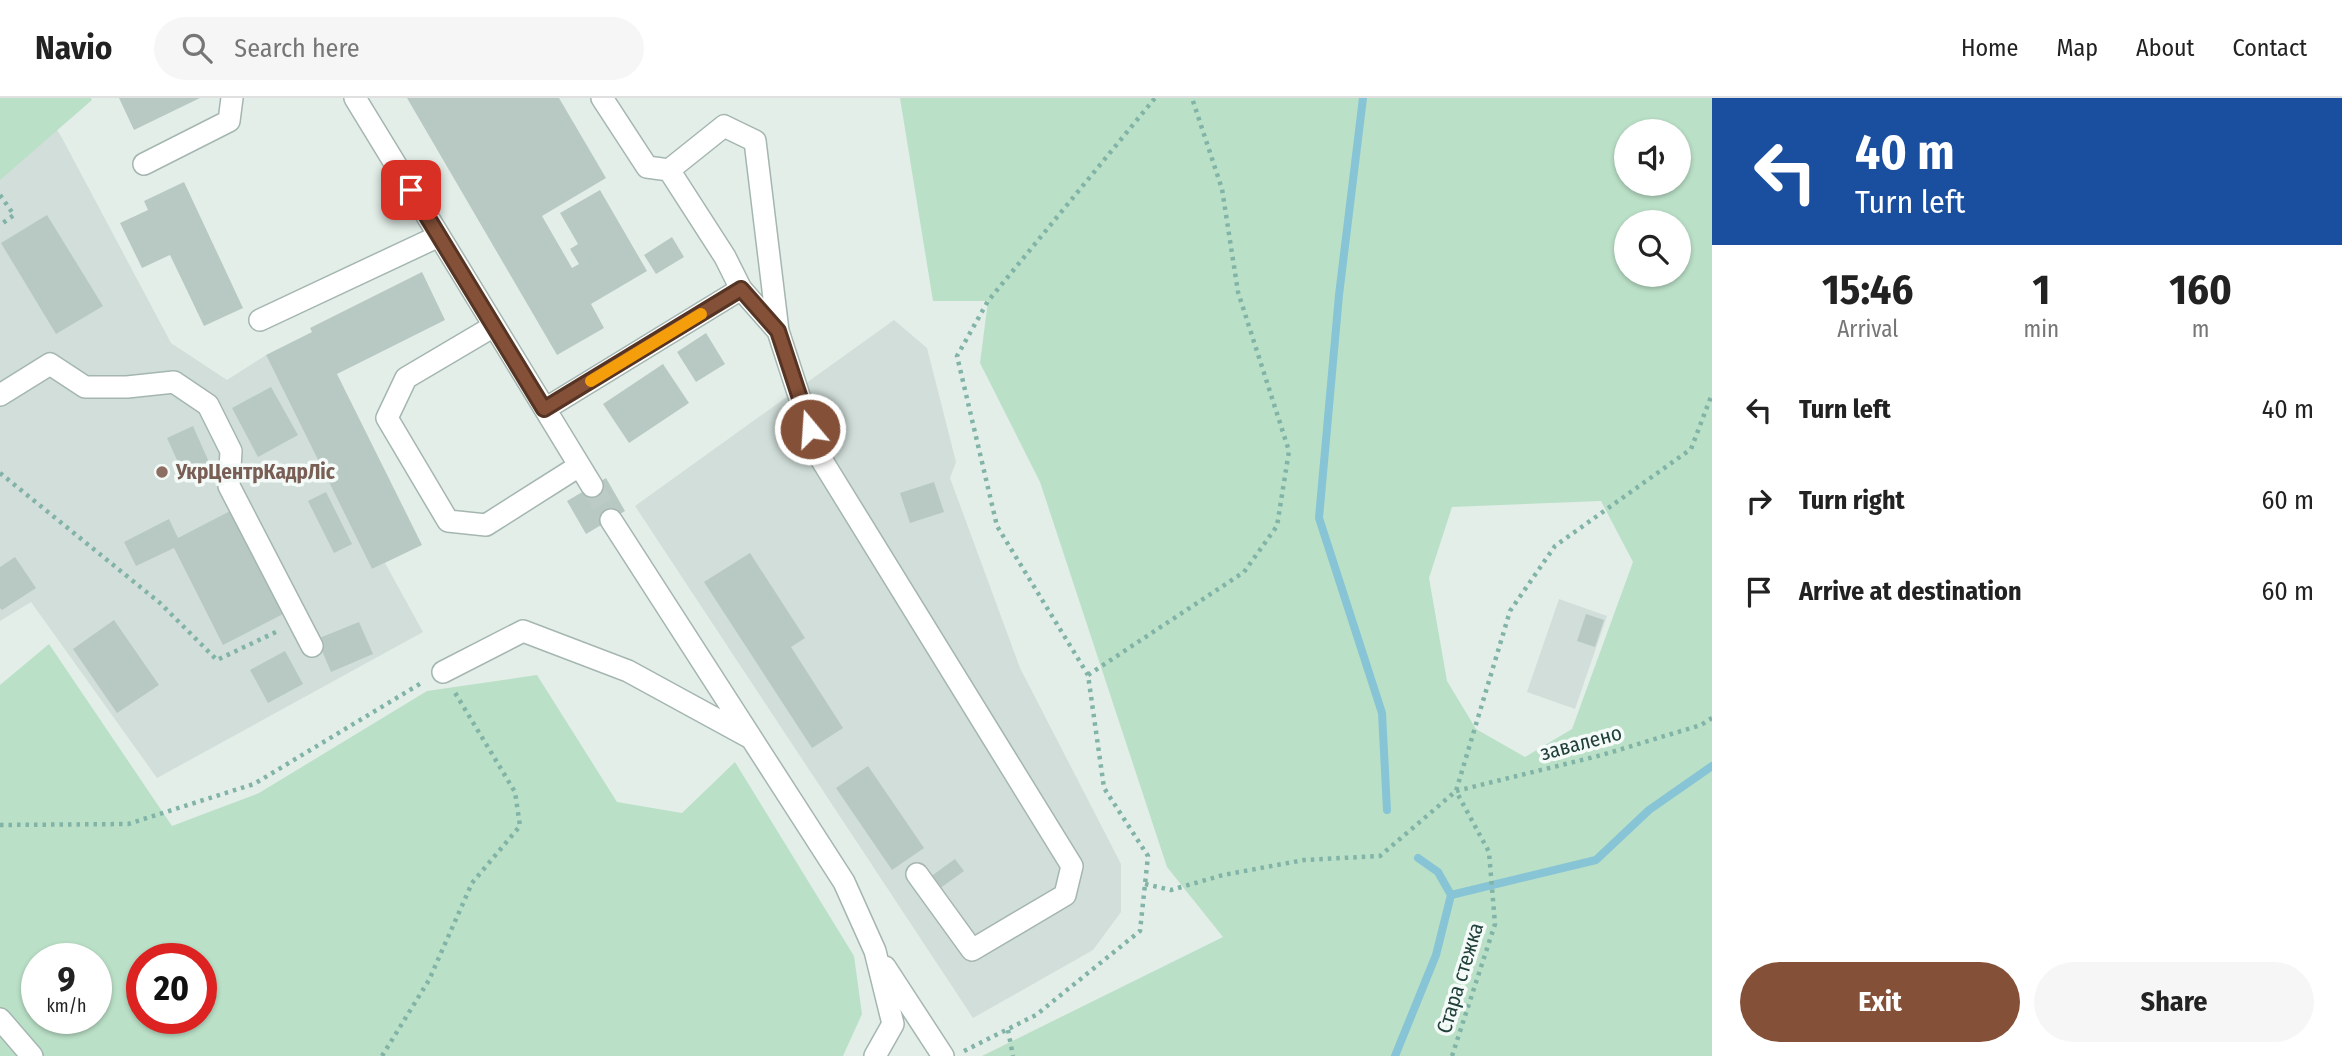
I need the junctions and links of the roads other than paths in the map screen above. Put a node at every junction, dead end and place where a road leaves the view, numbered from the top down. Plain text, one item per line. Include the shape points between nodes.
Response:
1 (232, 98) edge
2 (355, 98) edge
3 (602, 98) edge
4 (144, 164) dead end
5 (669, 170) junction
6 (439, 236) junction
7 (741, 289) junction
8 (260, 320) dead end
9 (494, 326) junction
10 (778, 331) junction
11 (0, 395) edge
12 (544, 409) junction
13 (579, 466) junction
14 (592, 486) tunnel mouth
15 (611, 520) tunnel mouth
16 (312, 646) dead end
17 (443, 672) road end
18 (754, 739) junction
19 (917, 874) dead end
20 (875, 951) junction
21 (0, 1019) edge
22 (32, 1056) edge
23 (876, 1056) edge
24 (943, 1056) edge

1 - 4 street via 229,121
2 - 6 street
3 - 5 street via 647,167
5 - 7 street
5 - 10 street via 724,126 755,141
6 - 8 street
6 - 9 street
7 - 10 street
7 - 12 street
9 - 12 street
9 - 13 street via 406,378 387,418 448,521 486,525
10 - 19 street via 818,454 1072,866 1065,895 972,950
11 - 16 street via 50,364 85,387 174,382 208,405 231,451 229,486
12 - 13 street
13 - 14 street
15 - 18 street
17 - 18 street via 523,631 628,671
18 - 20 street via 845,882
20 - 23 street via 893,1024
20 - 24 street
21 - 22 street

